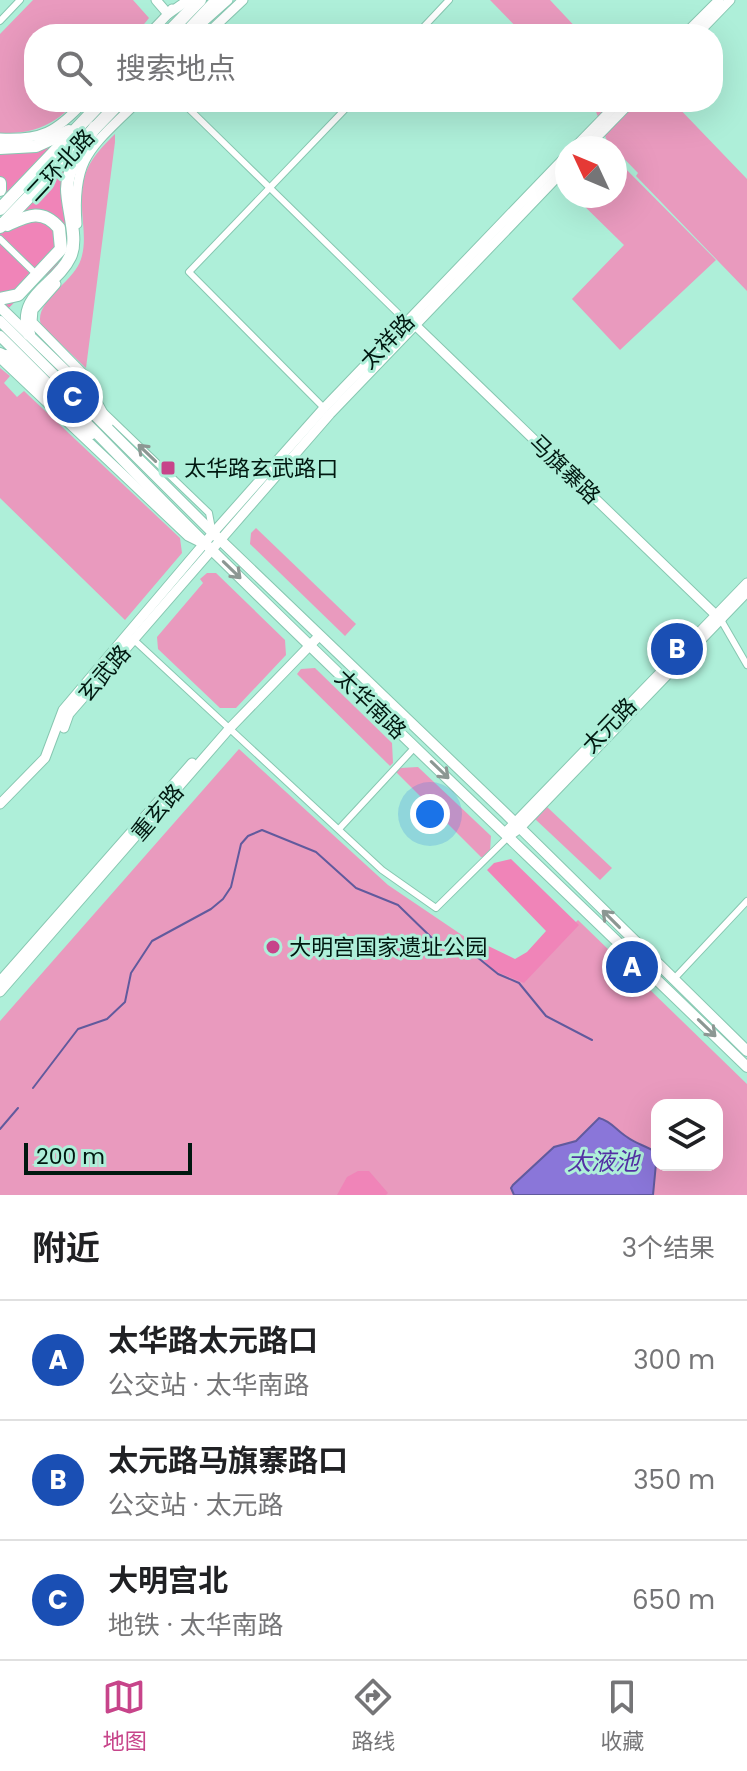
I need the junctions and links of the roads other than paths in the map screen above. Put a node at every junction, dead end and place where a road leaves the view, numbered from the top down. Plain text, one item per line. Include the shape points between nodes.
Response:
1 (20, 0) edge
2 (148, 0) edge
3 (156, 0) edge
4 (179, 0) edge
5 (188, 0) edge
6 (200, 0) edge
7 (228, 0) edge
8 (243, 0) edge
9 (449, 0) edge
10 (719, 0) edge
11 (730, 0) edge
12 (218, 4) edge
13 (229, 14) junction
14 (0, 21) edge
15 (212, 21) junction
16 (171, 24) edge
17 (171, 24) edge
18 (172, 24) edge
19 (173, 24) edge
20 (173, 24) edge
21 (174, 24) edge
22 (205, 24) edge
23 (209, 24) edge
24 (213, 24) edge
25 (426, 24) edge
26 (695, 24) edge
27 (707, 24) edge
28 (74, 112) edge
29 (92, 112) edge
30 (110, 112) edge
31 (127, 112) edge
32 (192, 112) edge
33 (342, 112) edge
34 (609, 112) edge
35 (621, 112) edge
36 (82, 123) junction
37 (95, 127) junction
38 (586, 136) edge
39 (598, 136) edge
40 (0, 138) edge
41 (0, 148) edge
42 (555, 168) edge
43 (555, 179) edge
44 (0, 183) edge
45 (271, 187) junction
46 (13, 204) edge
47 (0, 209) edge
48 (0, 228) edge
49 (0, 239) edge
50 (43, 280) junction
51 (2, 305) edge
52 (0, 321) edge
53 (411, 323) junction
54 (29, 334) junction
55 (0, 336) edge
56 (3, 355) edge
57 (96, 402) junction
58 (327, 411) junction
59 (114, 435) junction
60 (106, 445) junction
61 (217, 537) junction
62 (208, 546) junction
63 (747, 583) edge
64 (747, 592) edge
65 (716, 619) junction
66 (317, 635) junction
67 (130, 636) junction
68 (308, 644) junction
69 (747, 665) edge
70 (227, 727) junction
71 (416, 747) junction
72 (0, 804) edge
73 (0, 812) edge
74 (517, 825) junction
75 (339, 829) junction
76 (507, 834) junction
77 (747, 901) edge
78 (673, 980) junction
79 (0, 981) edge
80 (0, 992) edge
81 (747, 1051) edge
82 (747, 1067) edge

1 - 14 street
2 - 16 street
3 - 17 street
4 - 18 street
5 - 19 highway
6 - 20 highway
7 - 12 street
8 - 13 street
9 - 25 street
10 - 26 street
11 - 27 street
12 - 15 street
12 - 21 highway
12 - 22 street
13 - 15 street
13 - 24 street
15 - 23 street
28 - 40 street via 44,135
29 - 36 highway, 二环北路
30 - 37 highway, 二环北路
31 - 50 street via 80,168 75,195 77,253 66,272
32 - 45 street, 马旗寨路
33 - 45 street
34 - 38 street
35 - 39 street
36 - 41 highway via 36,146
36 - 46 highway, 二环北路
37 - 46 highway, 二环北路
37 - 54 highway via 67,186 73,250 32,299 26,311
42 - 53 street, 太祥路
43 - 53 street, 太祥路
44 - 46 highway
45 - 53 street, 马旗寨路
45 - 58 street via 189,272
46 - 47 highway, 二环北路
46 - 48 highway, 二环北路
46 - 51 highway via 53,220 61,249
49 - 50 street
50 - 51 street
50 - 57 street via 32,322 90,381
51 - 54 main road
52 - 59 main road, 太华南路
53 - 58 street, 太祥路
53 - 65 street, 马旗寨路
54 - 57 main road
55 - 60 main road, 太华南路
56 - 60 main road
56 - 62 street via 188,536
57 - 59 main road
61 -> 57 street via 209,513
58 - 61 street, 太祥路
59 - 61 main road, 太华南路
60 - 62 main road, 太华南路
61 - 62 street, 玄武路
61 - 66 main road, 太华南路
62 - 67 street, 玄武路
62 -> 68 main road, 太华南路
63 - 65 street, 太元路
64 - 65 street, 太元路
65 - 69 street
65 - 74 street, 太元路
66 - 68 street, 重玄路
66 - 74 main road, 太华南路
67 - 70 street
67 - 72 street, 玄武路 via 63,710 45,758
67 - 73 street, 玄武路 via 69,714 50,762
68 - 70 street, 重玄路
68 - 71 main road, 太华南路
70 - 75 street
70 - 79 street, 重玄路
70 - 80 street, 重玄路
71 - 75 street
71 -> 76 main road, 太华南路
74 - 76 street, 太元路
78 -> 74 main road, 太华南路
75 - 76 street via 382,870 436,908
76 -> 82 main road, 太华南路
77 - 78 street
78 - 81 main road, 太华南路

